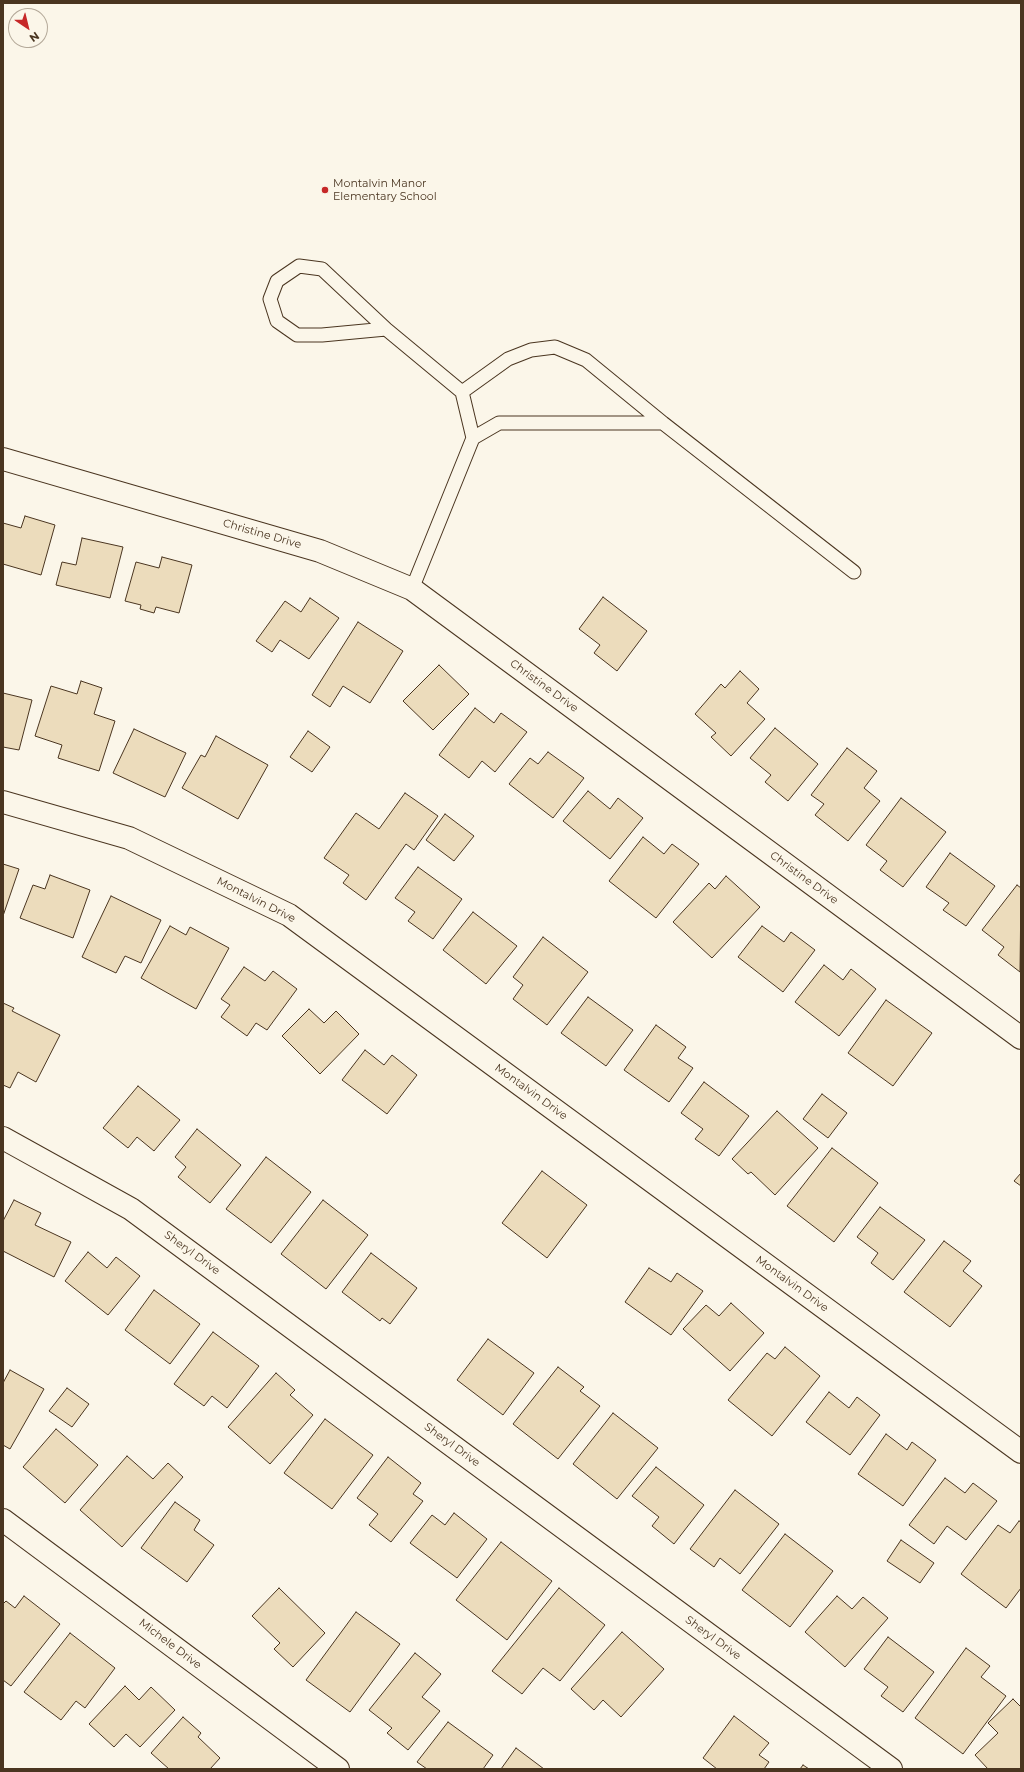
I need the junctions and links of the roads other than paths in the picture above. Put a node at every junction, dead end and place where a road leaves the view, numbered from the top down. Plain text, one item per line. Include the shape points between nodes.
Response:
1 (386, 329) junction
2 (462, 392) junction
3 (663, 422) junction
4 (473, 438) junction
5 (3, 459) edge
6 (854, 572) dead end
7 (412, 589) junction
8 (3, 802) edge
9 (1021, 1038) edge
10 (3, 1138) edge
11 (1021, 1452) edge
12 (3, 1520) edge
13 (338, 1769) edge
14 (892, 1769) edge

1 - 1 lane via 322,269 299,266 277,281 270,299 277,321 297,335
1 - 2 lane
2 - 3 lane via 508,359 531,350 555,347 586,360
2 - 4 lane
3 - 4 lane via 499,423
3 - 6 lane
4 - 7 lane
5 - 7 street, Christine Drive via 320,551
7 - 9 street, Christine Drive
8 - 11 street, Montalvin Drive via 129,838 289,915
10 - 14 street, Sheryl Drive via 131,1209
12 - 13 street, Michele Drive

